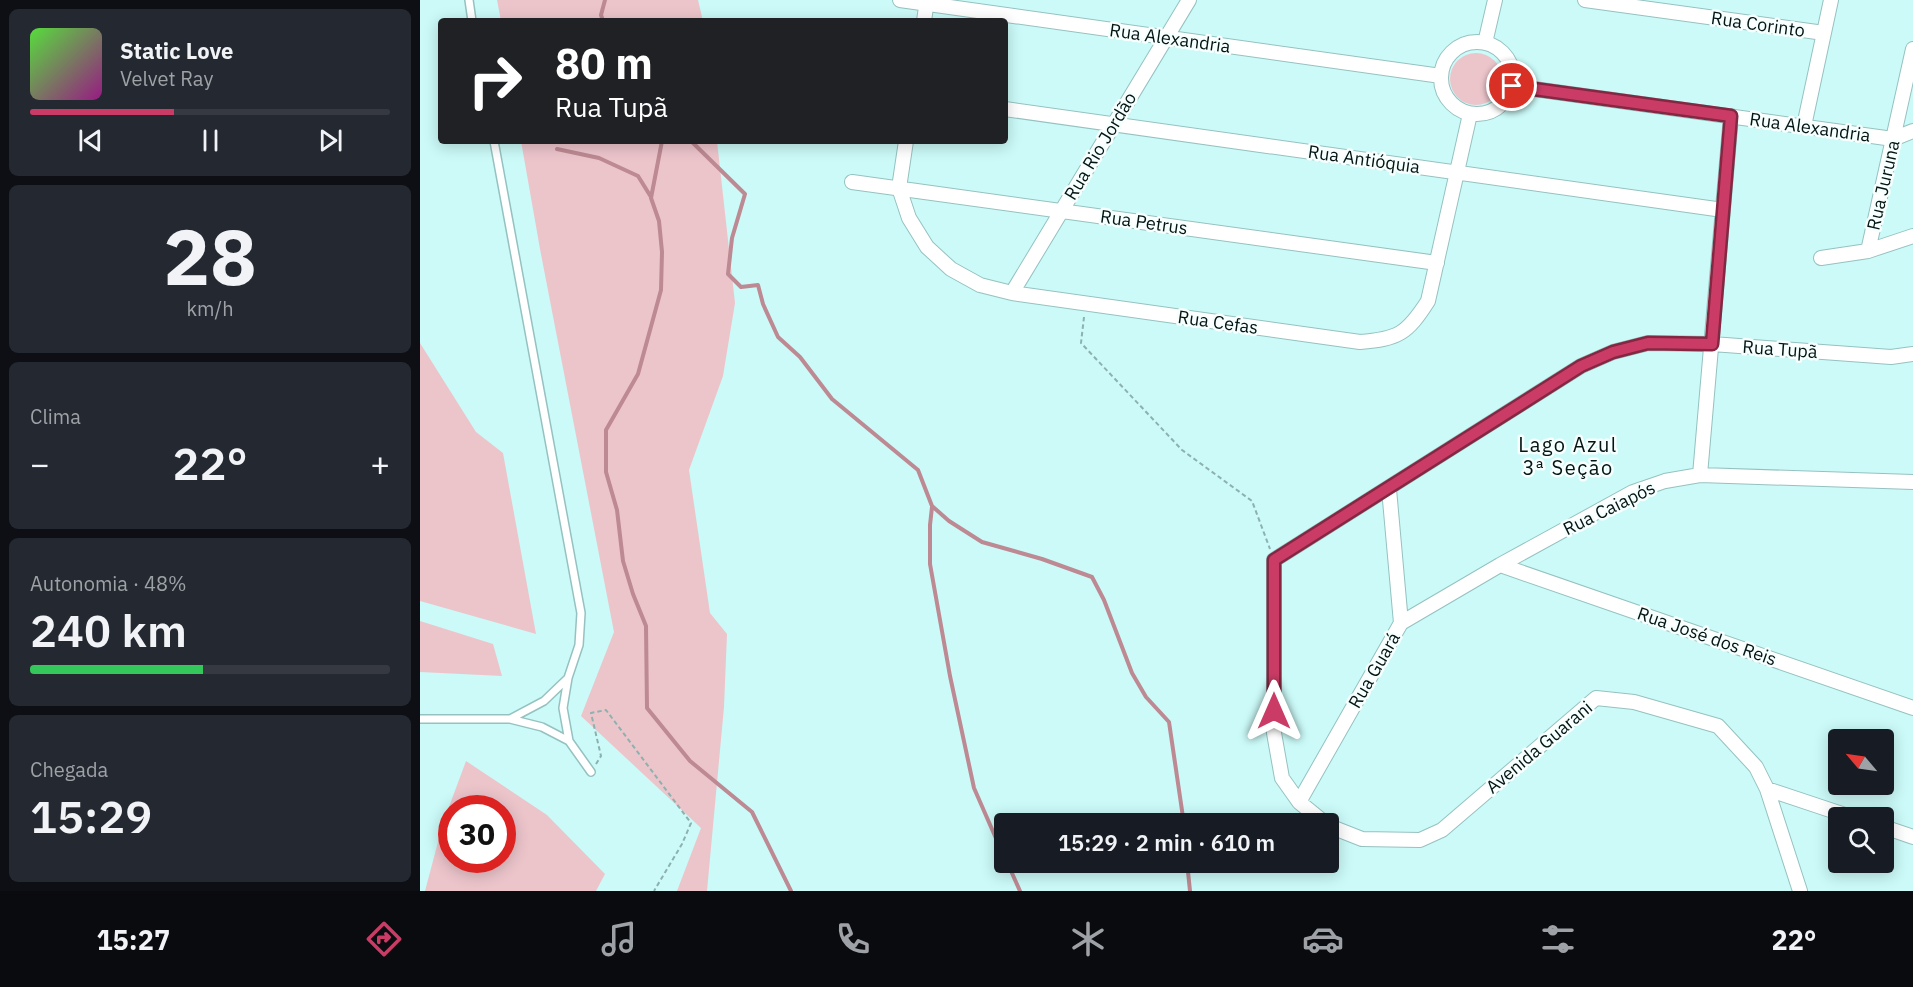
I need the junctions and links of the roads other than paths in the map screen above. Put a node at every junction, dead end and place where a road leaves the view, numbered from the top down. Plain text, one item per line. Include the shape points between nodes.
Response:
1 (469, 0) edge
2 (900, 0) edge
3 (1189, 0) edge
4 (1495, 0) edge
5 (1585, 0) edge
6 (1831, 0) edge
7 (926, 2) edge
8 (472, 18) edge
9 (924, 18) edge
10 (1824, 33) junction
11 (1167, 37) junction
12 (1485, 43) junction
13 (1913, 49) edge
14 (1441, 75) junction
15 (1512, 86) junction
16 (1008, 109) edge
17 (1470, 114) junction
18 (1731, 116) junction
19 (1114, 124) junction
20 (1804, 126) junction
21 (1913, 131) edge
22 (1893, 139) junction
23 (496, 144) edge
24 (906, 144) edge
25 (1457, 172) junction
26 (852, 182) dead end
27 (899, 188) junction
28 (1723, 210) junction
29 (1062, 211) junction
30 (1913, 236) edge
31 (1868, 251) junction
32 (1821, 258) dead end
33 (1437, 263) junction
34 (1012, 293) junction
35 (1712, 344) junction
36 (1913, 354) edge
37 (1700, 475) junction
38 (1913, 482) edge
39 (1389, 489) junction
40 (1274, 560) joint
41 (1500, 565) junction
42 (1401, 623) junction
43 (568, 678) junction
44 (1913, 708) edge
45 (420, 719) edge
46 (510, 719) junction
47 (569, 741) junction
48 (591, 772) road end
49 (1767, 789) junction
50 (1299, 802) junction
51 (1828, 809) edge
52 (1312, 813) edge
53 (1339, 830) edge
54 (1894, 830) edge
55 (1913, 837) edge
56 (1800, 891) edge

1 - 8 lane
2 - 7 street, Rua Alexandria
3 - 11 street, Rua Rio Jordão
4 - 12 street
5 - 10 street, Rua Corinto
6 - 10 street
7 - 9 street
7 - 11 street, Rua Alexandria
10 - 20 street
11 - 14 street, Rua Alexandria
11 - 19 street, Rua Rio Jordão
12 - 14 street via 1473,42 1451,53
12 - 15 street via 1504,54 1513,74
13 - 22 street, Rua Juruna
14 - 17 street via 1445,96
15 - 17 street via 1509,96 1492,111
15 - 18 street, Rua Alexandria
16 - 19 street, Rua Antióquia
17 - 25 street, Rua Cefas
18 - 20 street, Rua Alexandria
18 - 28 street
19 - 25 street, Rua Antióquia
19 - 29 street, Rua Rio Jordão
20 - 22 street, Rua Alexandria
21 - 22 street
22 - 31 street, Rua Juruna
23 - 43 lane via 581,613 579,645
24 - 27 street, Rua Cefas
25 - 28 street, Rua Antióquia
25 - 33 street, Rua Cefas
26 - 27 street, Rua Petrus
27 - 29 street, Rua Petrus
27 - 34 street, Rua Cefas via 909,218 927,247 951,269 980,285
28 - 35 street
29 - 33 street, Rua Petrus
29 - 34 street, Rua Rio Jordão
30 - 31 street
31 - 32 street
33 - 34 street, Rua Cefas via 1428,302 1413,325 1388,340 1360,342
35 - 36 street, Rua Tupã via 1891,357
35 - 37 street
35 - 39 street, Rua Tupã via 1648,343 1581,366
37 - 38 street, Rua Caiapós
37 - 41 street, Rua Caiapós via 1633,492
39 - 40 street, Rua Tupã
39 - 42 street, Rua Guará
40 - 50 street, Avenida Guarani via 1274,733 1282,778
41 - 42 street, Rua Caiapós
41 - 44 street, Rua José dos Reis
42 - 50 street, Rua Guará
43 - 46 lane via 544,701
43 - 47 lane via 563,708
45 - 46 lane
46 - 47 lane via 542,727
47 - 48 lane
49 - 51 street
49 - 53 street, Avenida Guarani via 1756,767 1718,726 1634,702 1596,698 1442,830 1420,840 1362,839
49 - 56 street, Avenida Guarani
50 - 52 street, Avenida Guarani
54 - 55 street

